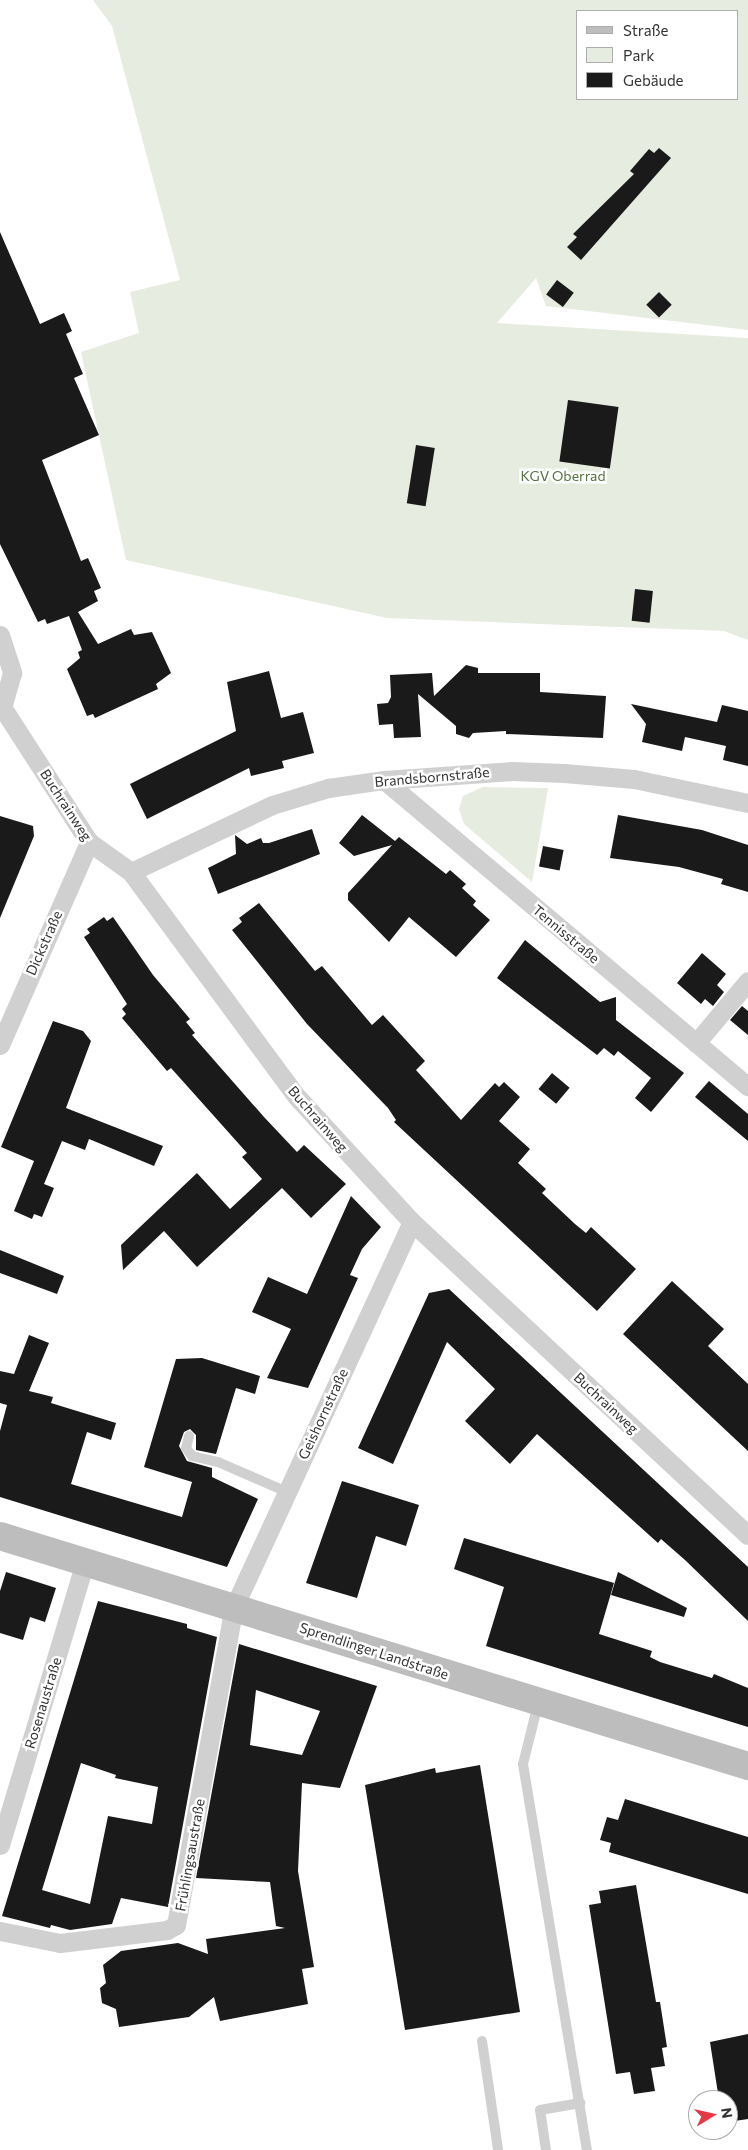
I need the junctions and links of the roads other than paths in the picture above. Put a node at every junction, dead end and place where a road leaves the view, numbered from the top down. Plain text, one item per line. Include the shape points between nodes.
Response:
1 (0, 635) edge
2 (1, 706) edge
3 (384, 780) junction
4 (748, 803) edge
5 (89, 842) junction
6 (131, 872) junction
7 (748, 981) edge
8 (696, 1043) junction
9 (0, 1045) edge
10 (748, 1087) edge
11 (412, 1222) junction
12 (189, 1436) dead end
13 (287, 1492) junction
14 (748, 1535) edge
15 (0, 1536) edge
16 (85, 1562) junction
17 (234, 1607) junction
18 (538, 1704) junction
19 (748, 1766) edge
20 (0, 1844) edge
21 (0, 1931) edge
22 (482, 2041) dead end
23 (580, 2103) junction
24 (498, 2150) edge
25 (546, 2150) edge
26 (587, 2150) edge

1 - 2 street, Buchrainweg via 12,673
2 - 5 street, Buchrainweg
3 - 4 street, Brandsbornstraße via 512,771 564,774 634,780
3 - 6 street, Brandsbornstraße via 328,788 272,805
3 - 8 street, Tennisstraße
5 - 6 street, Buchrainweg
5 - 9 street, Dickstraße
6 - 11 street, Buchrainweg via 268,1061
7 - 8 street
8 - 10 street, Tennisstraße
11 - 13 street, Geishornstraße
11 - 14 street, Buchrainweg
12 - 13 lane via 186,1448 192,1456 218,1462
13 - 17 street, Geishornstraße
15 - 16 main road, Sprendlinger Landstraße
16 - 17 main road, Sprendlinger Landstraße
16 - 20 street, Rosenaustraße
17 - 18 main road, Sprendlinger Landstraße
17 - 21 street, Frühlingsaustraße via 176,1925 167,1930 60,1943
18 - 19 main road, Sprendlinger Landstraße
18 - 23 lane via 523,1764
22 - 24 lane
23 - 25 lane via 540,2110
23 - 26 lane

